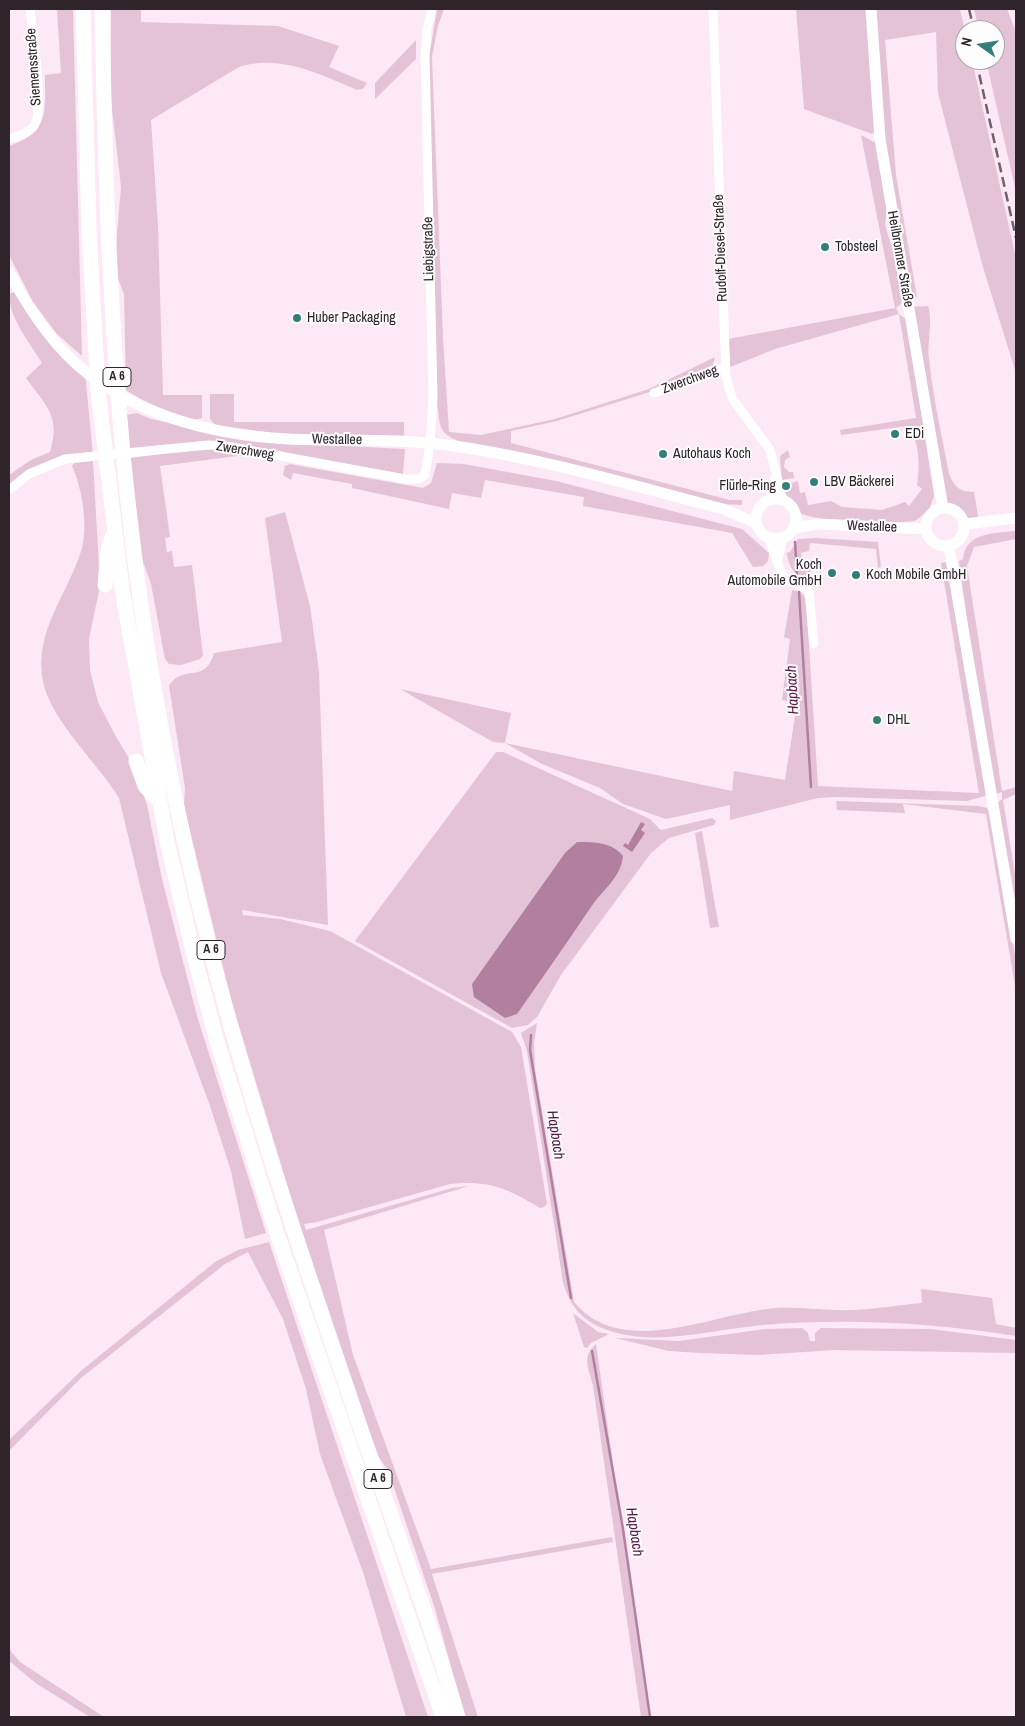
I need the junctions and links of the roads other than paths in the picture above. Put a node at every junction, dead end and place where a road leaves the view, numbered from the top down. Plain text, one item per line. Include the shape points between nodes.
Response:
1 (30, 9) edge
2 (83, 9) edge
3 (102, 9) edge
4 (432, 9) edge
5 (713, 9) edge
6 (871, 9) edge
7 (9, 139) edge
8 (9, 272) edge
9 (725, 368) junction
10 (654, 393) dead end
11 (430, 444) junction
12 (775, 473) junction
13 (9, 490) edge
14 (770, 500) junction
15 (783, 501) junction
16 (943, 508) junction
17 (723, 509) junction
18 (759, 509) junction
19 (795, 514) junction
20 (1016, 518) edge
21 (756, 523) junction
22 (818, 524) junction
23 (965, 524) junction
24 (114, 528) junction
25 (793, 528) junction
26 (926, 529) junction
27 (768, 537) junction
28 (783, 537) junction
29 (949, 547) junction
30 (778, 558) junction
31 (105, 585) dead end
32 (814, 644) dead end
33 (136, 761) dead end
34 (159, 801) junction
35 (1016, 939) edge
36 (443, 1717) edge
37 (458, 1717) edge

1 - 7 street, Siemensstraße via 39,100 37,117 26,132
2 - 24 highway, A 6 via 94,324
3 - 37 highway, A 6 via 106,171 117,377 128,497 147,641 171,771 211,950 236,1043 297,1240 434,1638
4 - 11 street, Liebigstraße via 425,55 433,397
5 - 9 street, Rudolf-Diesel-Straße
6 - 16 main road, Heilbronner Straße via 880,139
8 - 11 main road, Westallee via 29,307 67,355 107,387 150,410 173,419 245,435
9 - 10 street, Zwerchweg
9 - 12 street, Rudolf-Diesel-Straße via 732,398 770,450
11 - 13 street, Zwerchweg via 425,475 420,479 208,445 65,459 30,474
11 - 17 main road, Westallee via 501,454
12 - 14 street, Rudolf-Diesel-Straße
12 - 15 street, Rudolf-Diesel-Straße
14 - 15 main road
14 - 18 main road
15 - 19 main road
16 - 23 main road via 957,512
16 - 26 main road via 930,515
17 - 18 main road, Westallee
17 - 21 main road, Westallee
18 - 21 main road
19 - 22 main road, Westallee
19 - 25 main road
20 - 23 main road
21 - 27 main road
22 - 25 main road, Westallee
22 - 26 main road, Westallee
23 - 29 main road via 961,538
24 - 31 highway
24 - 34 highway, A 6
25 - 28 main road
26 - 29 main road via 933,543
27 - 28 main road
27 - 30 street
28 - 30 street
29 - 35 main road
30 - 32 street via 781,574 809,592
33 - 34 highway via 145,786
34 - 36 highway, A 6 via 216,1038 280,1243

